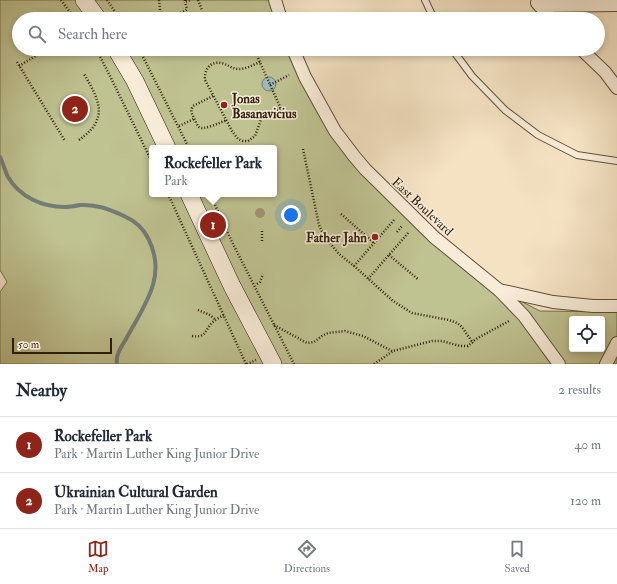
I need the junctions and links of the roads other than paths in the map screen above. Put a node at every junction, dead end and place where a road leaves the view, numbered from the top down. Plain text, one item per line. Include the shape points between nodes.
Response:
1 (84, 0) edge
2 (275, 0) edge
3 (425, 0) edge
4 (538, 3) edge
5 (617, 5) edge
6 (93, 12) edge
7 (279, 12) edge
8 (431, 12) edge
9 (546, 12) edge
10 (120, 56) edge
11 (296, 56) edge
12 (457, 56) edge
13 (588, 56) edge
14 (617, 88) edge
15 (166, 145) edge
16 (617, 161) edge
17 (190, 197) edge
18 (499, 290) junction
19 (617, 306) edge
20 (617, 343) edge
21 (273, 364) edge
22 (559, 364) edge
23 (606, 364) edge

1 - 6 main road
2 - 7 street
3 - 8 lane
4 - 5 street
4 - 9 street
10 - 15 main road
11 - 18 street, East Boulevard via 335,131 361,165 434,237
12 - 16 lane via 472,76 505,110 538,135 577,155
13 - 14 street
17 - 21 main road via 232,286
18 - 19 street via 553,302
18 - 22 street, East Boulevard via 524,316
20 - 23 street

